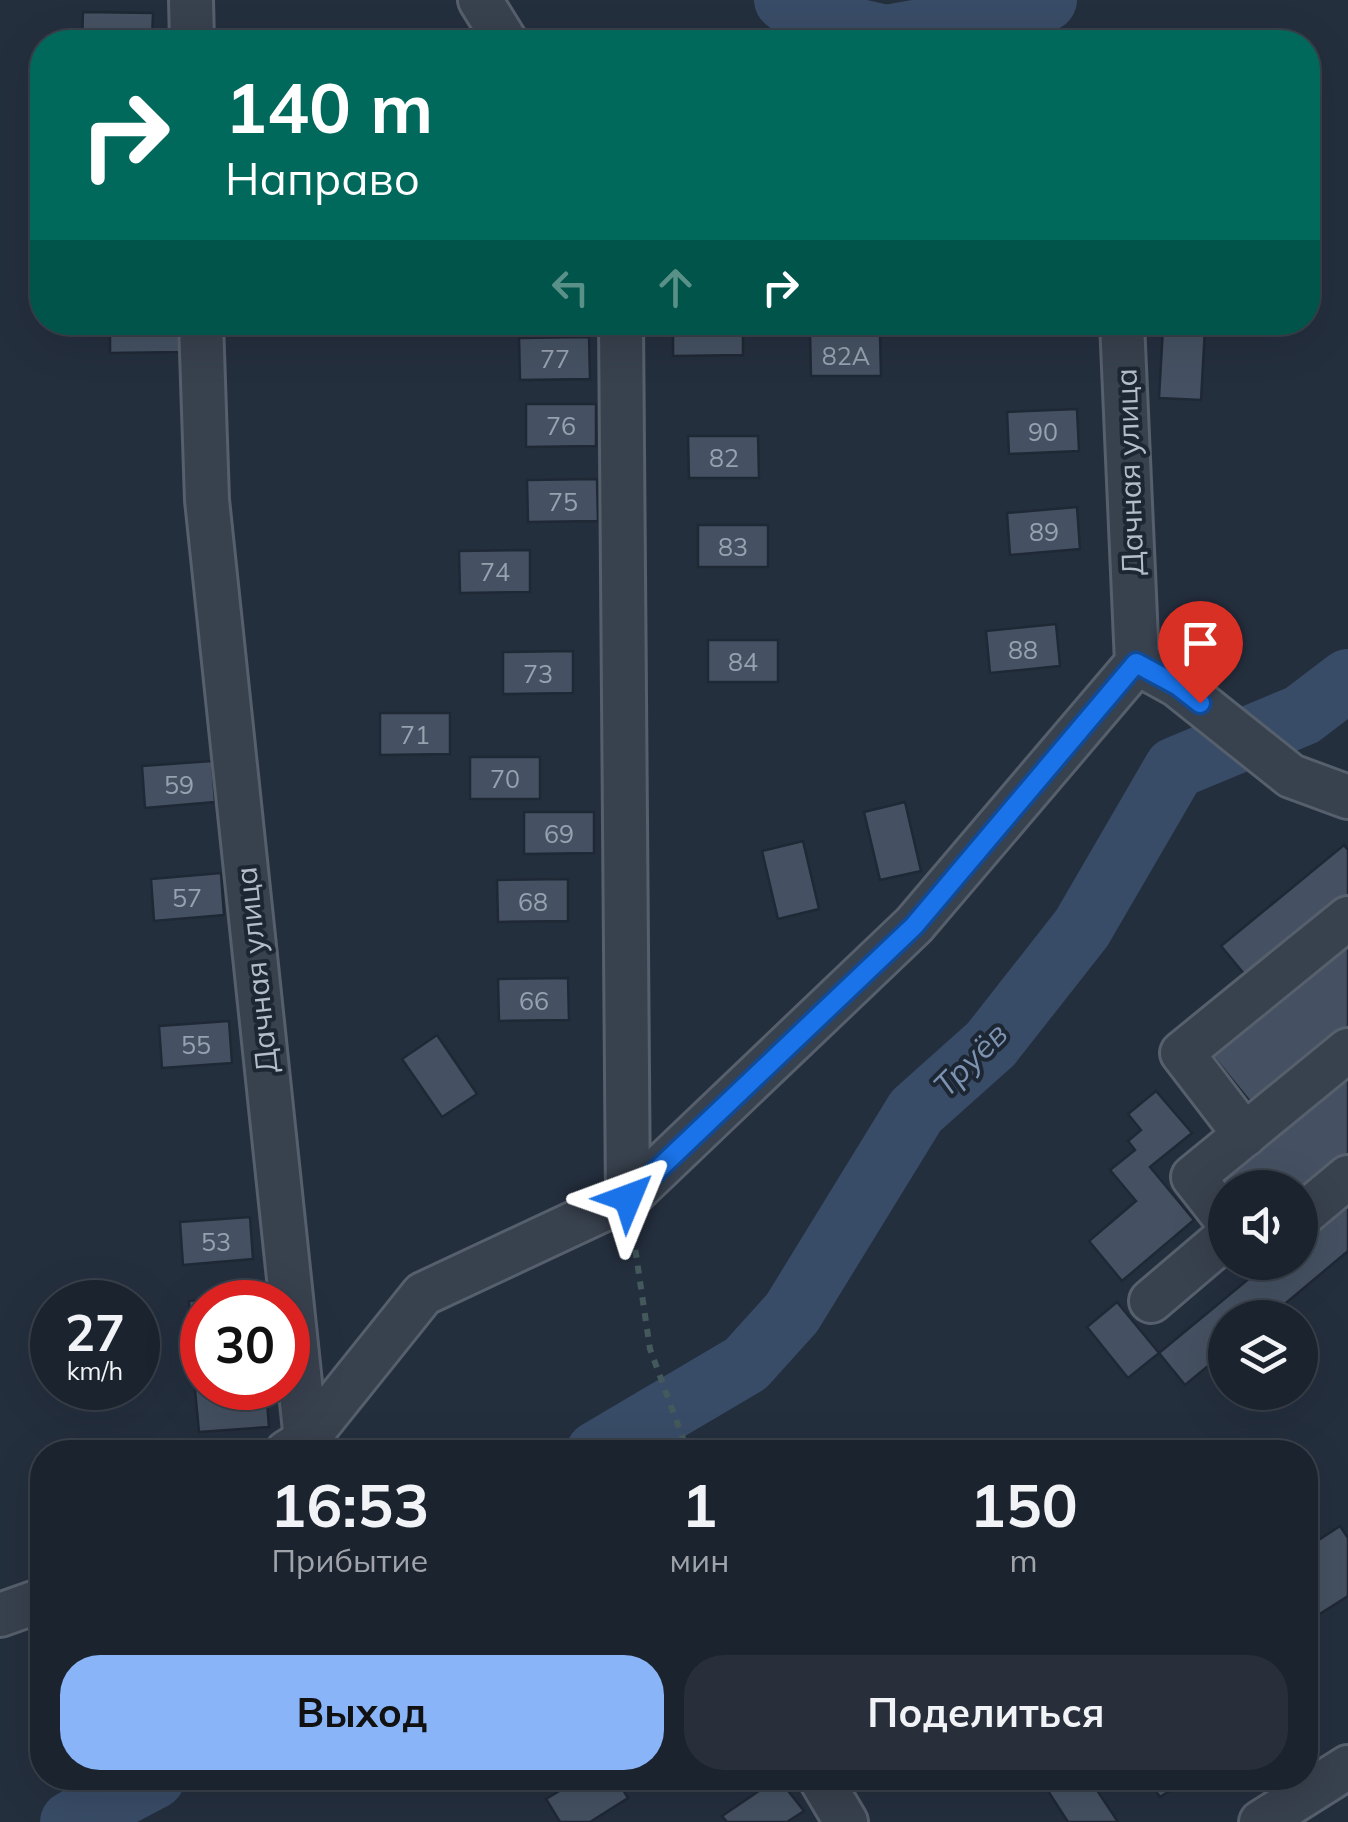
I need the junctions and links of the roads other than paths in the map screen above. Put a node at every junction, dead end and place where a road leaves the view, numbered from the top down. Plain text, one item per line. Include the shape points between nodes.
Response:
1 (191, 0) edge
2 (480, 0) edge
3 (192, 30) edge
4 (499, 30) edge
5 (201, 335) edge
6 (621, 335) edge
7 (1123, 335) edge
8 (1136, 663) junction
9 (1348, 797) edge
10 (1348, 918) edge
11 (1348, 1050) edge
12 (1245, 1135) junction
13 (1348, 1177) edge
14 (1208, 1196) edge
15 (628, 1198) junction
16 (1318, 1202) edge
17 (1208, 1253) edge
18 (1152, 1301) dead end
19 (295, 1440) edge
20 (301, 1440) edge
21 (30, 1604) edge
22 (0, 1615) edge
23 (1348, 1767) edge
24 (1318, 1786) edge
25 (827, 1790) edge
26 (1312, 1790) edge
27 (846, 1822) edge
28 (1261, 1822) edge

1 - 3 street
2 - 4 street
5 - 19 street, Дачная улица via 207,500
6 - 15 street
7 - 8 street, Дачная улица
8 - 9 street via 1177,685 1291,776
8 - 15 street, Дачная улица via 914,926
10 - 12 street via 1182,1053
11 - 12 street
12 - 14 street via 1193,1177
13 - 16 street
15 - 20 street, Дачная улица via 423,1294
17 - 18 street
21 - 22 street
23 - 24 street
25 - 27 street
26 - 28 street

